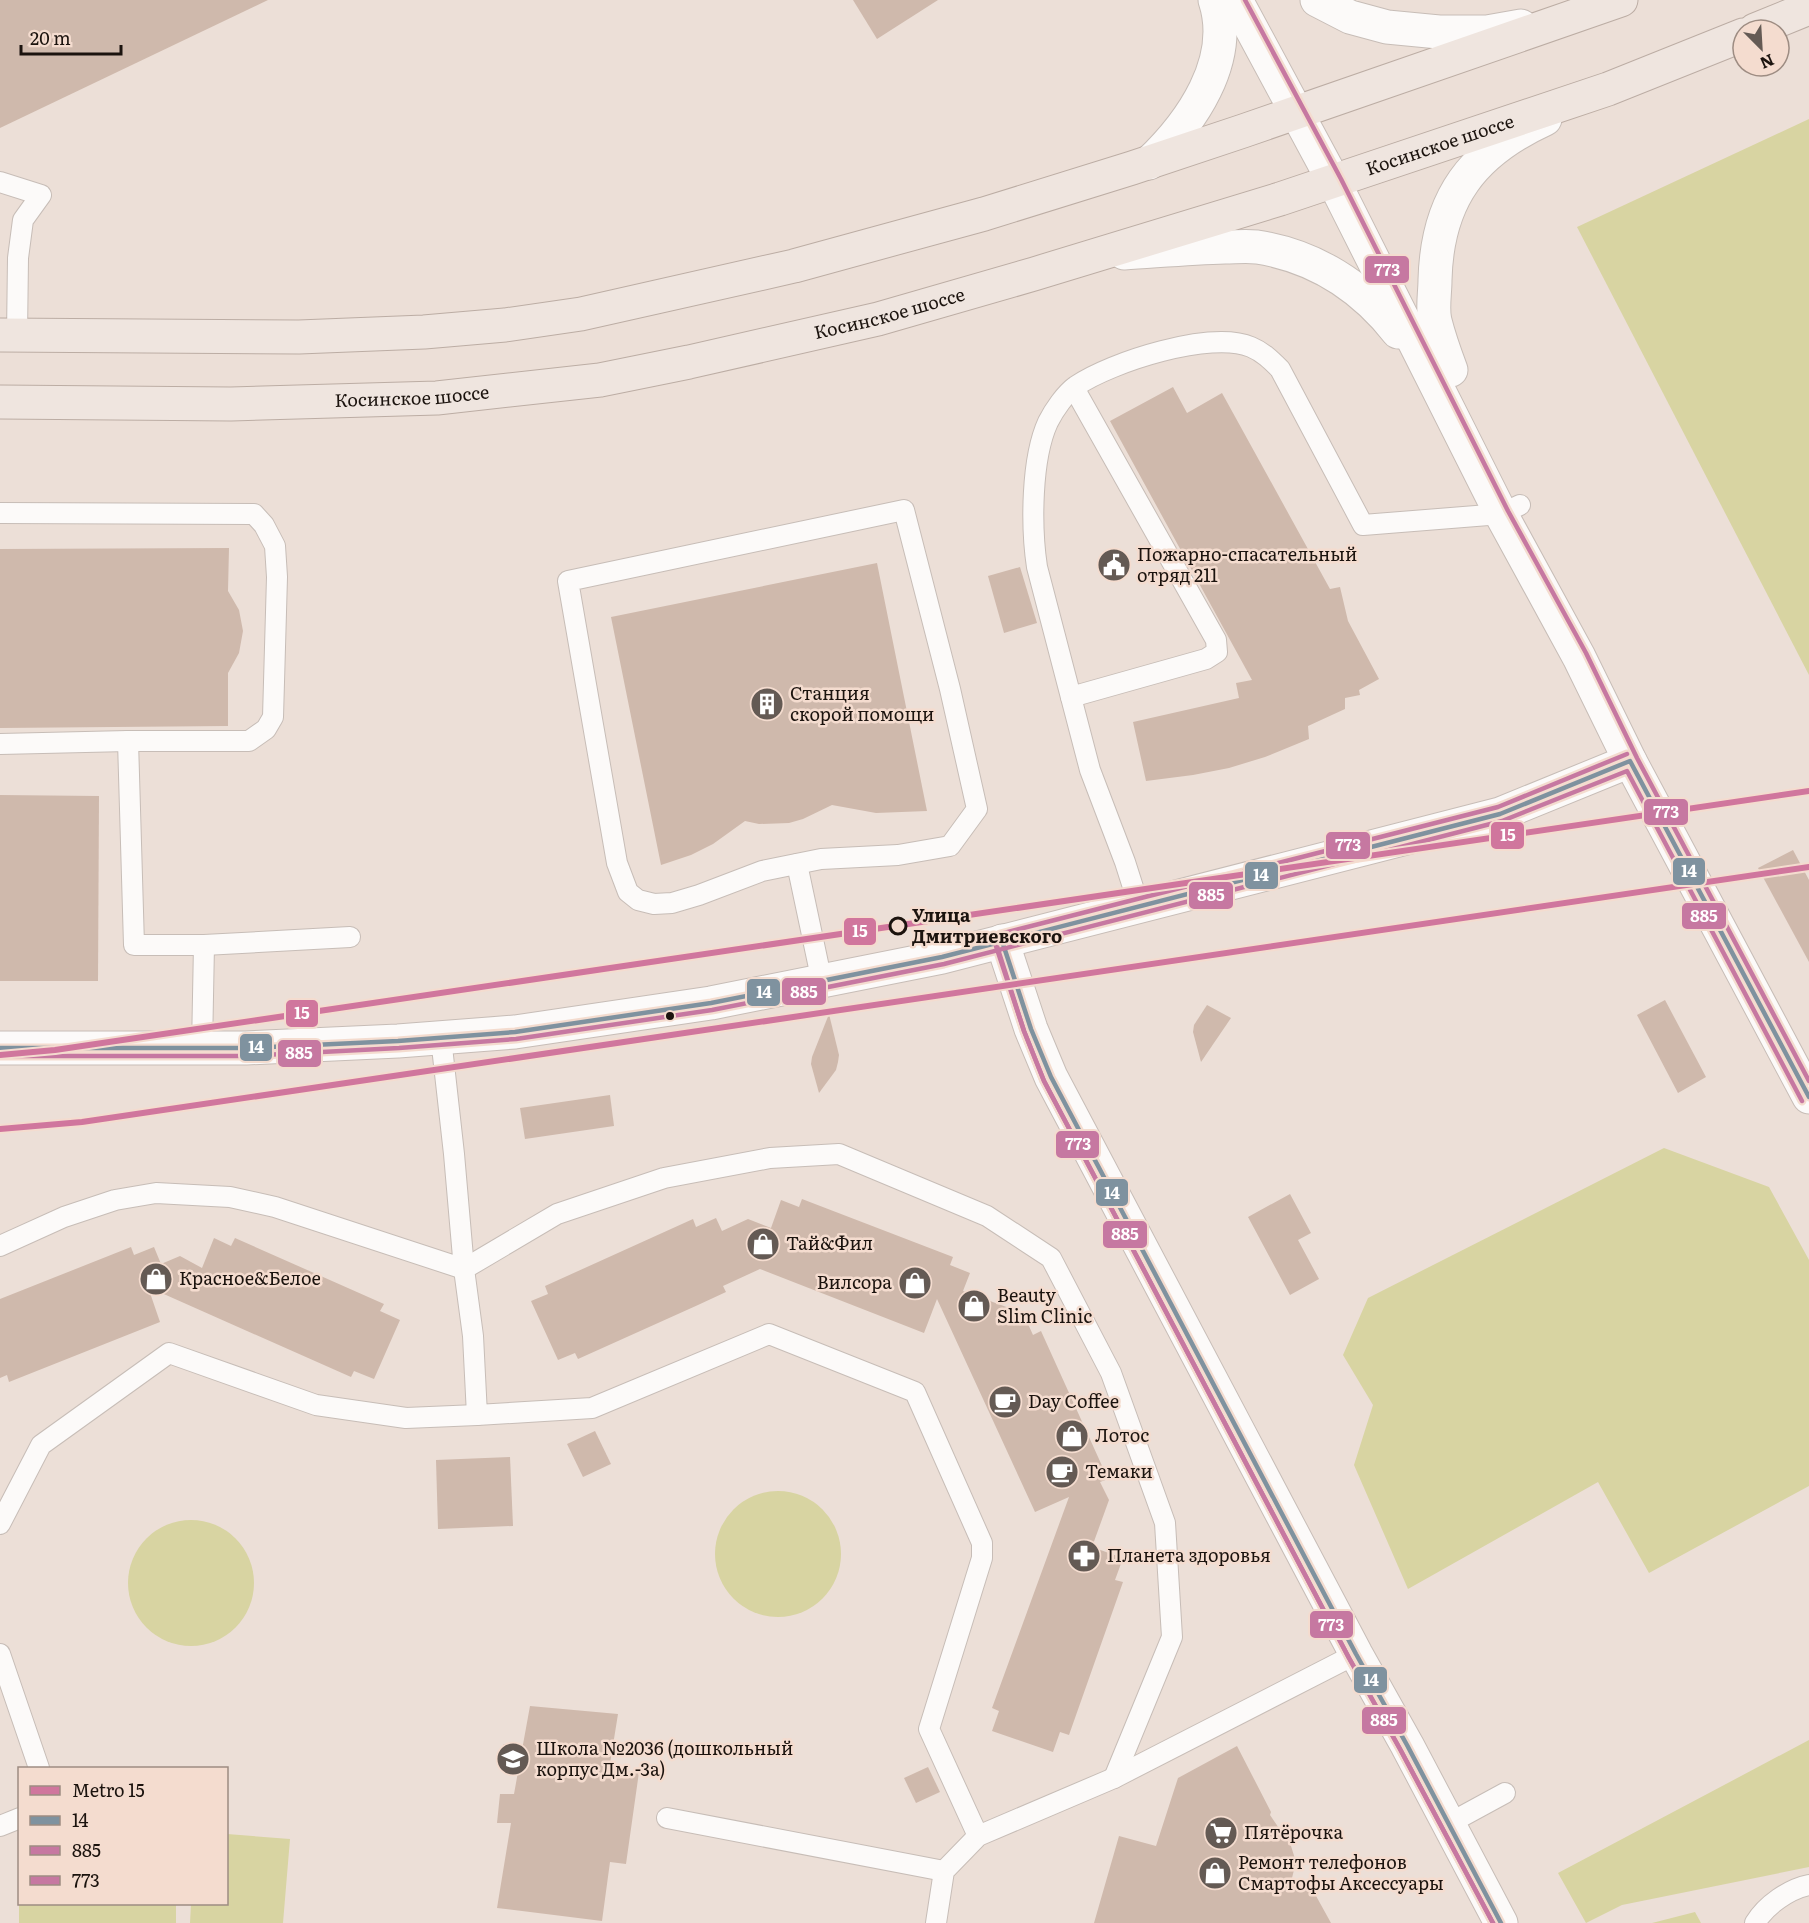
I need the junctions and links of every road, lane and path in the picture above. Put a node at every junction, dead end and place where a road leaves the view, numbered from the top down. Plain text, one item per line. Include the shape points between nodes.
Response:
1 (1215, 0) edge
2 (1236, 0) edge
3 (1261, 0) edge
4 (1317, 0) edge
5 (1622, 0) edge
6 (1809, 8) edge
7 (1584, 14) junction
8 (1784, 18) edge
9 (1731, 40) edge
10 (1608, 89) junction
11 (1308, 109) junction
12 (1149, 163) junction
13 (1344, 178) junction
14 (0, 182) edge
15 (1095, 256) junction
16 (9, 335) edge
17 (1440, 372) junction
18 (1074, 388) junction
19 (0, 402) edge
20 (1510, 510) junction
21 (0, 513) edge
22 (1071, 697) junction
23 (128, 741) junction
24 (0, 744) edge
25 (1630, 761) junction
26 (797, 864) junction
27 (1139, 906) junction
28 (350, 937) dead end
29 (1002, 941) junction
30 (204, 945) junction
31 (822, 982) junction
32 (441, 1038) junction
33 (0, 1048) edge
34 (202, 1048) junction
35 (1809, 1097) edge
36 (0, 1246) edge
37 (464, 1269) junction
38 (477, 1415) junction
39 (0, 1524) edge
40 (0, 1654) edge
41 (1356, 1654) junction
42 (39, 1767) edge
43 (1114, 1778) junction
44 (1505, 1793) dead end
45 (667, 1818) dead end
46 (18, 1819) edge
47 (1448, 1824) junction
48 (0, 1826) edge
49 (978, 1836) junction
50 (944, 1871) junction
51 (1809, 1885) edge
52 (1495, 1921) edge
53 (936, 1923) edge
54 (1755, 1923) edge

1 - 12 street via 1220,43 1214,73 1188,119
2 - 11 street
3 - 11 street
4 - 7 street via 1377,25 1438,32 1487,32
5 - 7 highway
6 - 8 highway
7 - 11 highway
9 - 10 highway, Косинское шоссе
10 - 13 highway, Косинское шоссе
10 - 17 street via 1531,125 1492,149 1464,178 1447,209 1435,264 1434,319
11 - 12 highway
11 - 13 street
12 - 16 highway via 984,214 794,266 592,311 505,325 299,337
13 - 15 highway, Косинское шоссе
13 - 17 street
14 - 16 lane via 41,195 23,220
15 - 17 street via 1254,247 1294,255 1336,275 1380,309
15 - 19 highway, Косинское шоссе via 878,319 600,380 437,398 331,402
17 - 20 street
18 - 20 lane via 1092,376 1171,348 1229,342 1250,346 1280,369 1363,525
18 - 22 lane via 1048,422 1040,448 1032,516 1037,567
18 - 22 lane via 1216,640 1217,652 1206,659
20 - 25 street
21 - 23 lane via 254,514 264,525 275,546 277,577 273,717 266,729 249,741
22 - 27 lane via 1090,770
23 - 24 lane
23 - 30 lane via 134,945
25 - 27 street via 1500,814
25 - 35 street
26 - 26 lane via 762,871 672,903 654,904 638,900 628,892 617,863 568,581 904,510 977,809 951,846
26 - 31 lane
27 - 29 street
28 - 30 lane
29 - 31 street
29 - 41 street via 1030,1029 1051,1077
30 - 34 lane
31 - 32 street via 597,1022
32 - 34 street
32 - 37 lane
33 - 34 street
36 - 37 lane via 64,1217 115,1200 156,1193 230,1197 275,1207
37 - 38 lane via 473,1336
37 - 43 lane via 557,1214 664,1178 770,1158 839,1154 987,1216 1051,1258 1111,1372 1165,1523 1172,1637
38 - 39 lane via 406,1418 316,1404 168,1353 40,1445
38 - 49 lane via 592,1408 769,1334 915,1392 982,1543 982,1558 929,1729
40 - 42 lane
41 - 43 lane
41 - 47 street
43 - 49 lane
44 - 47 lane
45 - 50 lane
46 - 48 lane
47 - 52 street
49 - 50 lane
50 - 53 lane
51 - 54 lane via 1795,1888

